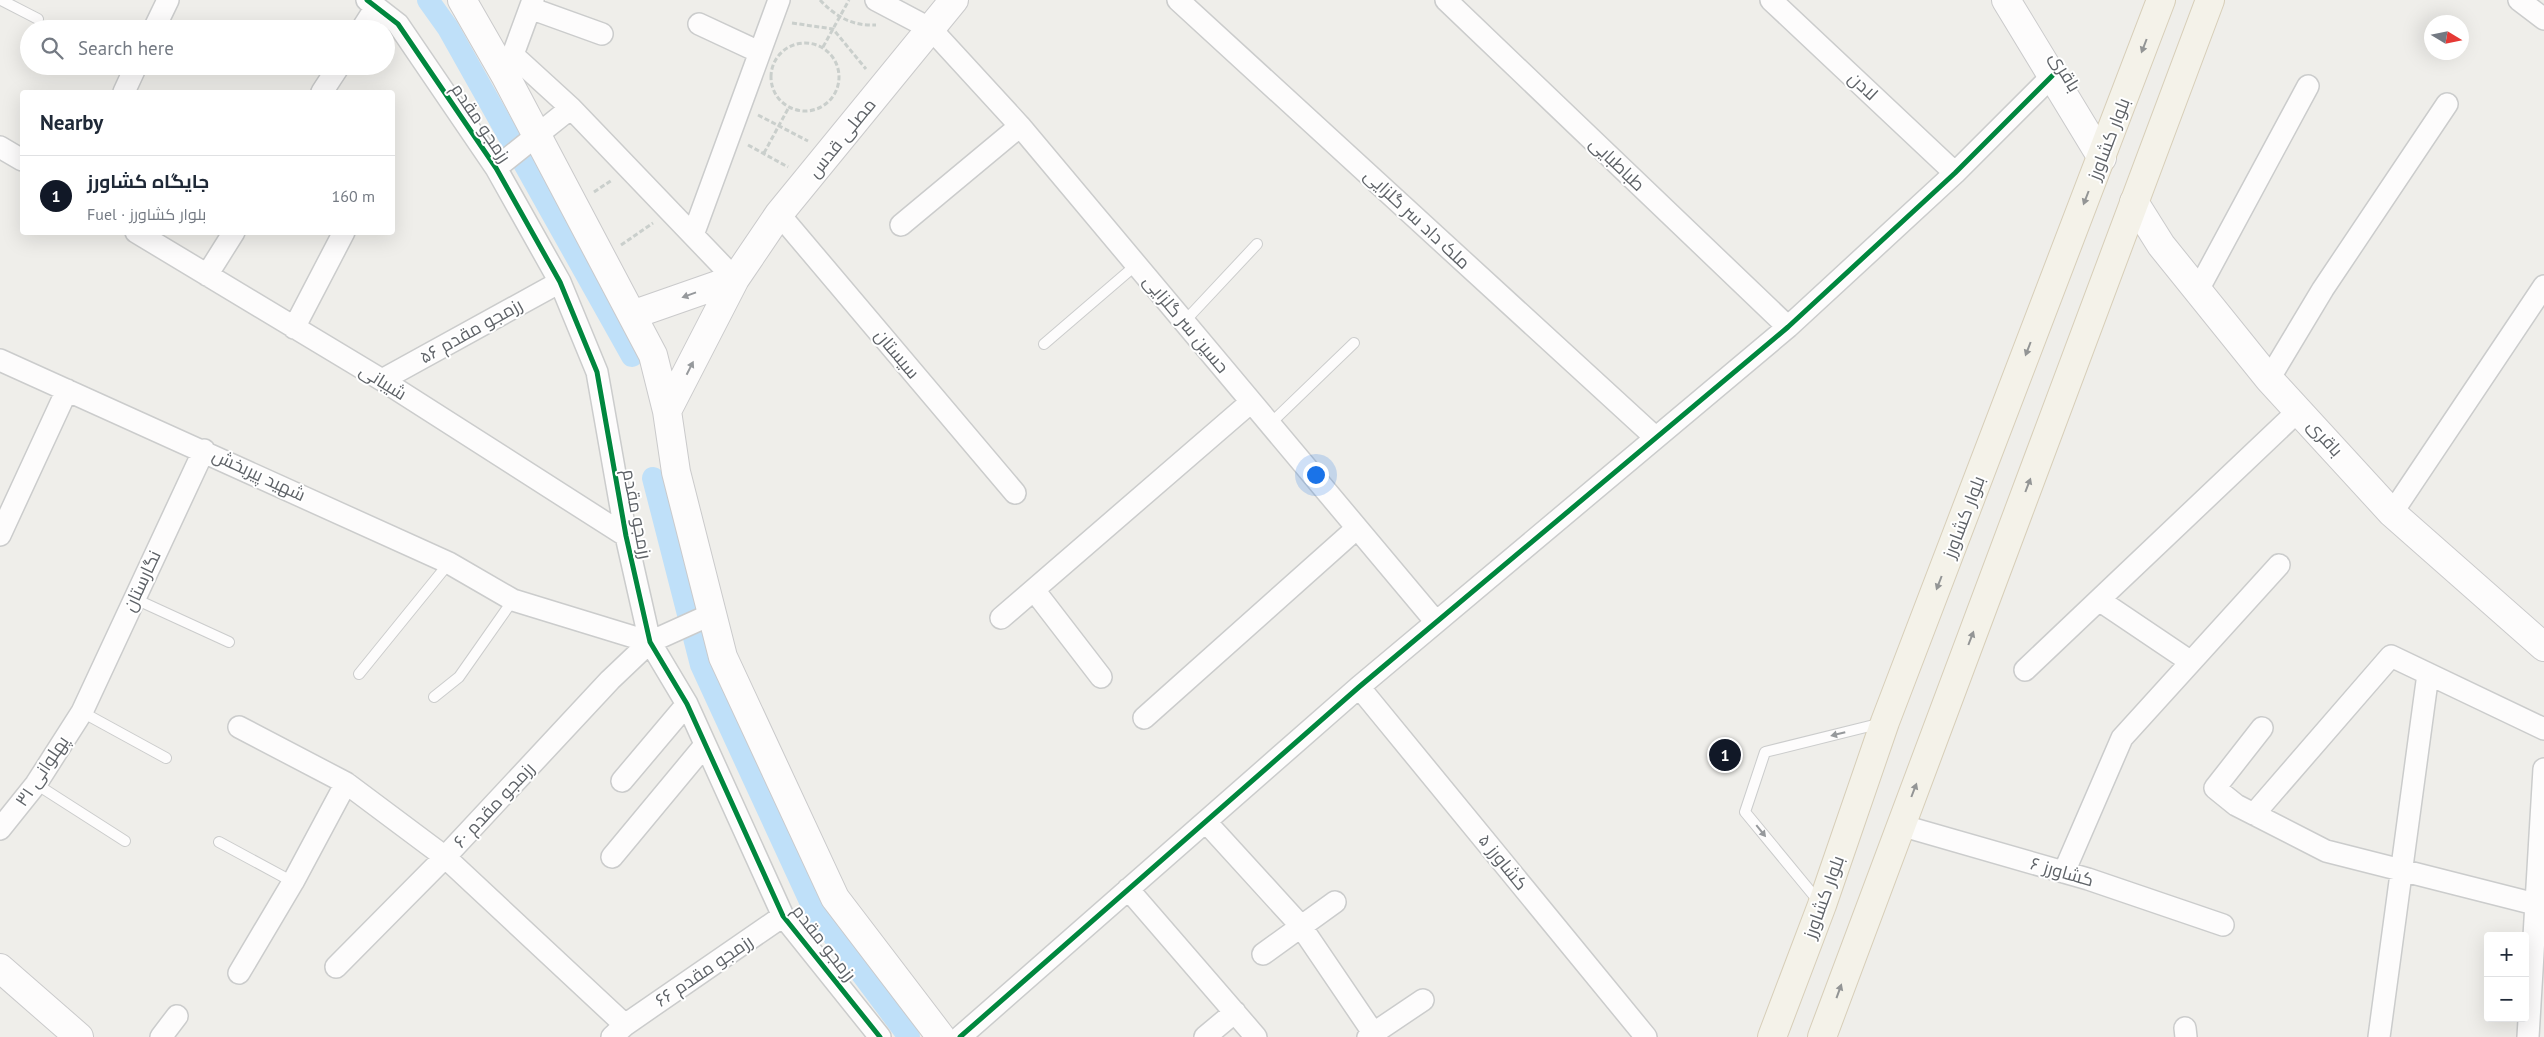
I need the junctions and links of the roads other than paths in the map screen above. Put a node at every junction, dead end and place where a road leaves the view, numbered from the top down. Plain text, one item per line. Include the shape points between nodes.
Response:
1 (1, 0) edge
2 (168, 0) edge
3 (462, 0) edge
4 (779, 0) edge
5 (876, 0) edge
6 (954, 0) edge
7 (1178, 0) edge
8 (1446, 0) edge
9 (1771, 0) edge
10 (2006, 0) edge
11 (2161, 0) edge
12 (2210, 0) edge
13 (2519, 0) edge
14 (372, 4) edge
15 (531, 4) edge
16 (38, 19) dead end
17 (2544, 19) edge
18 (158, 20) edge
19 (366, 20) edge
20 (393, 20) edge
21 (395, 22) edge
22 (698, 24) dead end
23 (931, 29) junction
24 (602, 34) dead end
25 (758, 52) junction
26 (509, 65) junction
27 (132, 75) edge
28 (333, 75) edge
29 (2052, 76) junction
30 (2308, 86) dead end
31 (125, 90) edge
32 (323, 90) edge
33 (2448, 104) dead end
34 (571, 108) junction
35 (1020, 126) junction
36 (536, 136) junction
37 (0, 147) edge
38 (2102, 158) junction
39 (20, 159) edge
40 (497, 168) junction
41 (1955, 173) junction
42 (2134, 202) junction
43 (779, 214) junction
44 (901, 224) dead end
45 (141, 235) edge
46 (232, 235) edge
47 (342, 235) edge
48 (693, 235) junction
49 (1257, 244) dead end
50 (1136, 265) junction
51 (207, 275) junction
52 (735, 279) junction
53 (560, 282) junction
54 (2544, 286) edge
55 (2198, 290) junction
56 (632, 316) junction
57 (1184, 322) junction
58 (1788, 327) junction
59 (294, 328) junction
60 (1354, 343) dead end
61 (1044, 344) dead end
62 (0, 360) edge
63 (2269, 379) junction
64 (382, 380) junction
65 (68, 390) junction
66 (1251, 402) junction
67 (2299, 410) junction
68 (667, 411) junction
69 (1270, 424) junction
70 (1656, 438) junction
71 (204, 450) junction
72 (1015, 493) dead end
73 (2392, 513) junction
74 (1357, 528) junction
75 (0, 535) edge
76 (626, 536) junction
77 (449, 563) junction
78 (2278, 565) dead end
79 (1034, 590) junction
80 (133, 598) junction
81 (513, 600) junction
82 (2099, 600) junction
83 (706, 616) junction
84 (1002, 618) dead end
85 (1436, 622) junction
86 (658, 638) junction
87 (229, 642) dead end
88 (2544, 647) edge
89 (2191, 662) junction
90 (2025, 670) dead end
91 (359, 674) dead end
92 (2428, 674) junction
93 (1101, 677) dead end
94 (1359, 687) junction
95 (434, 697) dead end
96 (687, 704) junction
97 (82, 712) junction
98 (1144, 718) dead end
99 (1885, 722) junction
100 (239, 727) dead end
101 (2262, 728) dead end
102 (2544, 729) edge
103 (705, 745) junction
104 (166, 758) dead end
105 (2544, 769) edge
106 (622, 781) dead end
107 (346, 783) junction
108 (36, 784) junction
109 (2254, 814) junction
110 (1206, 822) junction
111 (1900, 826) junction
112 (0, 829) edge
113 (125, 841) dead end
114 (219, 842) dead end
115 (445, 857) junction
116 (612, 857) dead end
117 (2064, 872) junction
118 (2403, 872) junction
119 (293, 882) junction
120 (1128, 889) junction
121 (1335, 902) dead end
122 (2534, 904) junction
123 (1822, 905) junction
124 (784, 916) junction
125 (1300, 925) junction
126 (2223, 925) dead end
127 (1264, 954) dead end
128 (336, 967) dead end
129 (0, 968) edge
130 (239, 973) dead end
131 (1423, 1000) dead end
132 (1234, 1012) junction
133 (177, 1016) dead end
134 (618, 1031) edge
135 (1372, 1036) edge
136 (79, 1037) edge
137 (160, 1037) edge
138 (880, 1037) edge
139 (941, 1037) edge
140 (960, 1037) edge
141 (1205, 1037) edge
142 (1256, 1037) edge
143 (1646, 1037) edge
144 (1772, 1037) edge
145 (1822, 1037) edge
146 (2379, 1037) edge
147 (2528, 1037) edge

1 - 16 lane
2 - 18 street
3 - 26 street, رزمجو مقدم
4 - 25 street
5 - 23 street, حسین سر گلزایی
6 - 23 street, مصلی قدس
7 - 70 street, ملک داد سر گلزایی
8 - 58 street, طباطبایی
9 - 41 street, لادن
10 - 29 street, باقری
11 -> 38 main road, بلوار کشاورز
12 - 42 main road
13 - 17 street
14 - 19 street
14 - 20 street, رزمجو مقدم
15 - 24 street
15 - 26 street
21 - 40 street, رزمجو مقدم
22 - 25 street
23 - 35 street, حسین سر گلزایی
23 - 43 street, مصلی قدس
25 - 48 street
26 - 34 street
26 - 36 street, رزمجو مقدم
27 - 31 street
28 - 32 street
29 - 38 street, باقری
29 - 41 street
30 - 55 street
33 - 63 street via 2322,289
34 - 36 street
34 - 48 street
35 - 44 street
35 - 50 street, حسین سر گلزایی
36 - 40 street
36 - 56 street, رزمجو مقدم
37 - 39 street
38 -> 99 main road, بلوار کشاورز
40 - 53 street, رزمجو مقدم
41 - 58 street
42 - 55 street, باقری via 2161,244
111 -> 42 main road
43 - 52 street, مصلی قدس
43 - 72 street, سیستان
45 - 51 street, شیبانی
46 - 51 street
47 - 59 street
48 - 52 street
49 - 57 lane
50 - 57 street, حسین سر گلزایی
50 - 61 lane
51 - 59 street, شیبانی
52 -> 56 street
68 -> 52 street, مصلی قدس
53 - 64 street, رزمجو مقدم ۵۶
53 - 76 street, رزمجو مقدم via 597,372
54 - 73 street
55 - 63 street, باقری
56 - 68 street, رزمجو مقدم via 652,355
57 - 66 street, حسین سر گلزایی
58 - 70 street
59 - 64 street, شیبانی
60 - 69 lane
62 - 65 street, شهید پیربخش
63 - 67 street, باقری
64 - 76 street, شیبانی
65 - 71 street, شهید پیربخش
65 - 75 street
66 - 69 street, حسین سر گلزایی
66 - 79 street
67 - 73 street, باقری
67 - 82 street
68 - 83 street, رزمجو مقدم via 676,472
69 - 74 street, حسین سر گلزایی
70 - 85 street
71 - 77 street, شهید پیربخش
71 - 80 street, نگارستان
73 - 88 street, باقری
74 - 85 street, حسین سر گلزایی
74 - 98 street
76 - 86 street, رزمجو مقدم
77 - 81 street, شهید پیربخش
77 - 91 lane
78 - 89 street
79 - 84 street
79 - 93 street
80 - 87 lane
80 - 97 street, نگارستان
81 - 86 street, شهید پیربخش
81 - 95 lane via 459,677
82 - 89 street
82 - 90 street
83 - 86 street, رزمجو مقدم ۶۰
83 - 139 street, رزمجو مقدم via 835,898
85 - 94 street
86 - 96 street, رزمجو مقدم
86 - 115 street, رزمجو مقدم ۶۰ via 610,680
89 - 117 street via 2122,738
92 - 102 street
92 - 109 street via 2391,656
92 - 118 street
94 - 110 street
94 - 143 street, کشاورز ۵
96 - 103 street, رزمجو مقدم
96 - 106 street
97 - 104 lane
97 - 108 street, پهلوانی ۳۱
99 - 123 main road, بلوار کشاورز
99 -> 123 lane via 1766,752 1759,769 1745,812
100 - 107 street
101 - 109 street via 2215,788
103 - 116 street
103 - 124 street, رزمجو مقدم
105 - 122 street
107 - 115 street
107 - 119 street
108 - 112 street, پهلوانی ۳۱
108 - 113 lane
109 - 118 street via 2326,851
110 - 120 street
110 - 125 street
111 - 117 street, کشاورز ۶
145 -> 111 main road
114 - 119 lane
115 - 128 street, رزمجو مقدم ۶۰
115 - 134 street
117 - 126 street, کشاورز ۶
118 - 122 street
118 - 146 street
119 - 130 street
120 - 132 street
120 - 140 street
121 - 125 street
122 - 147 street
123 - 144 main road, بلوار کشاورز
124 - 134 street, رزمجو مقدم ۶۶
124 - 138 street, رزمجو مقدم
125 - 127 street
125 - 135 street
129 - 136 street
131 - 135 street
132 - 141 street
132 - 142 street
133 - 137 street

